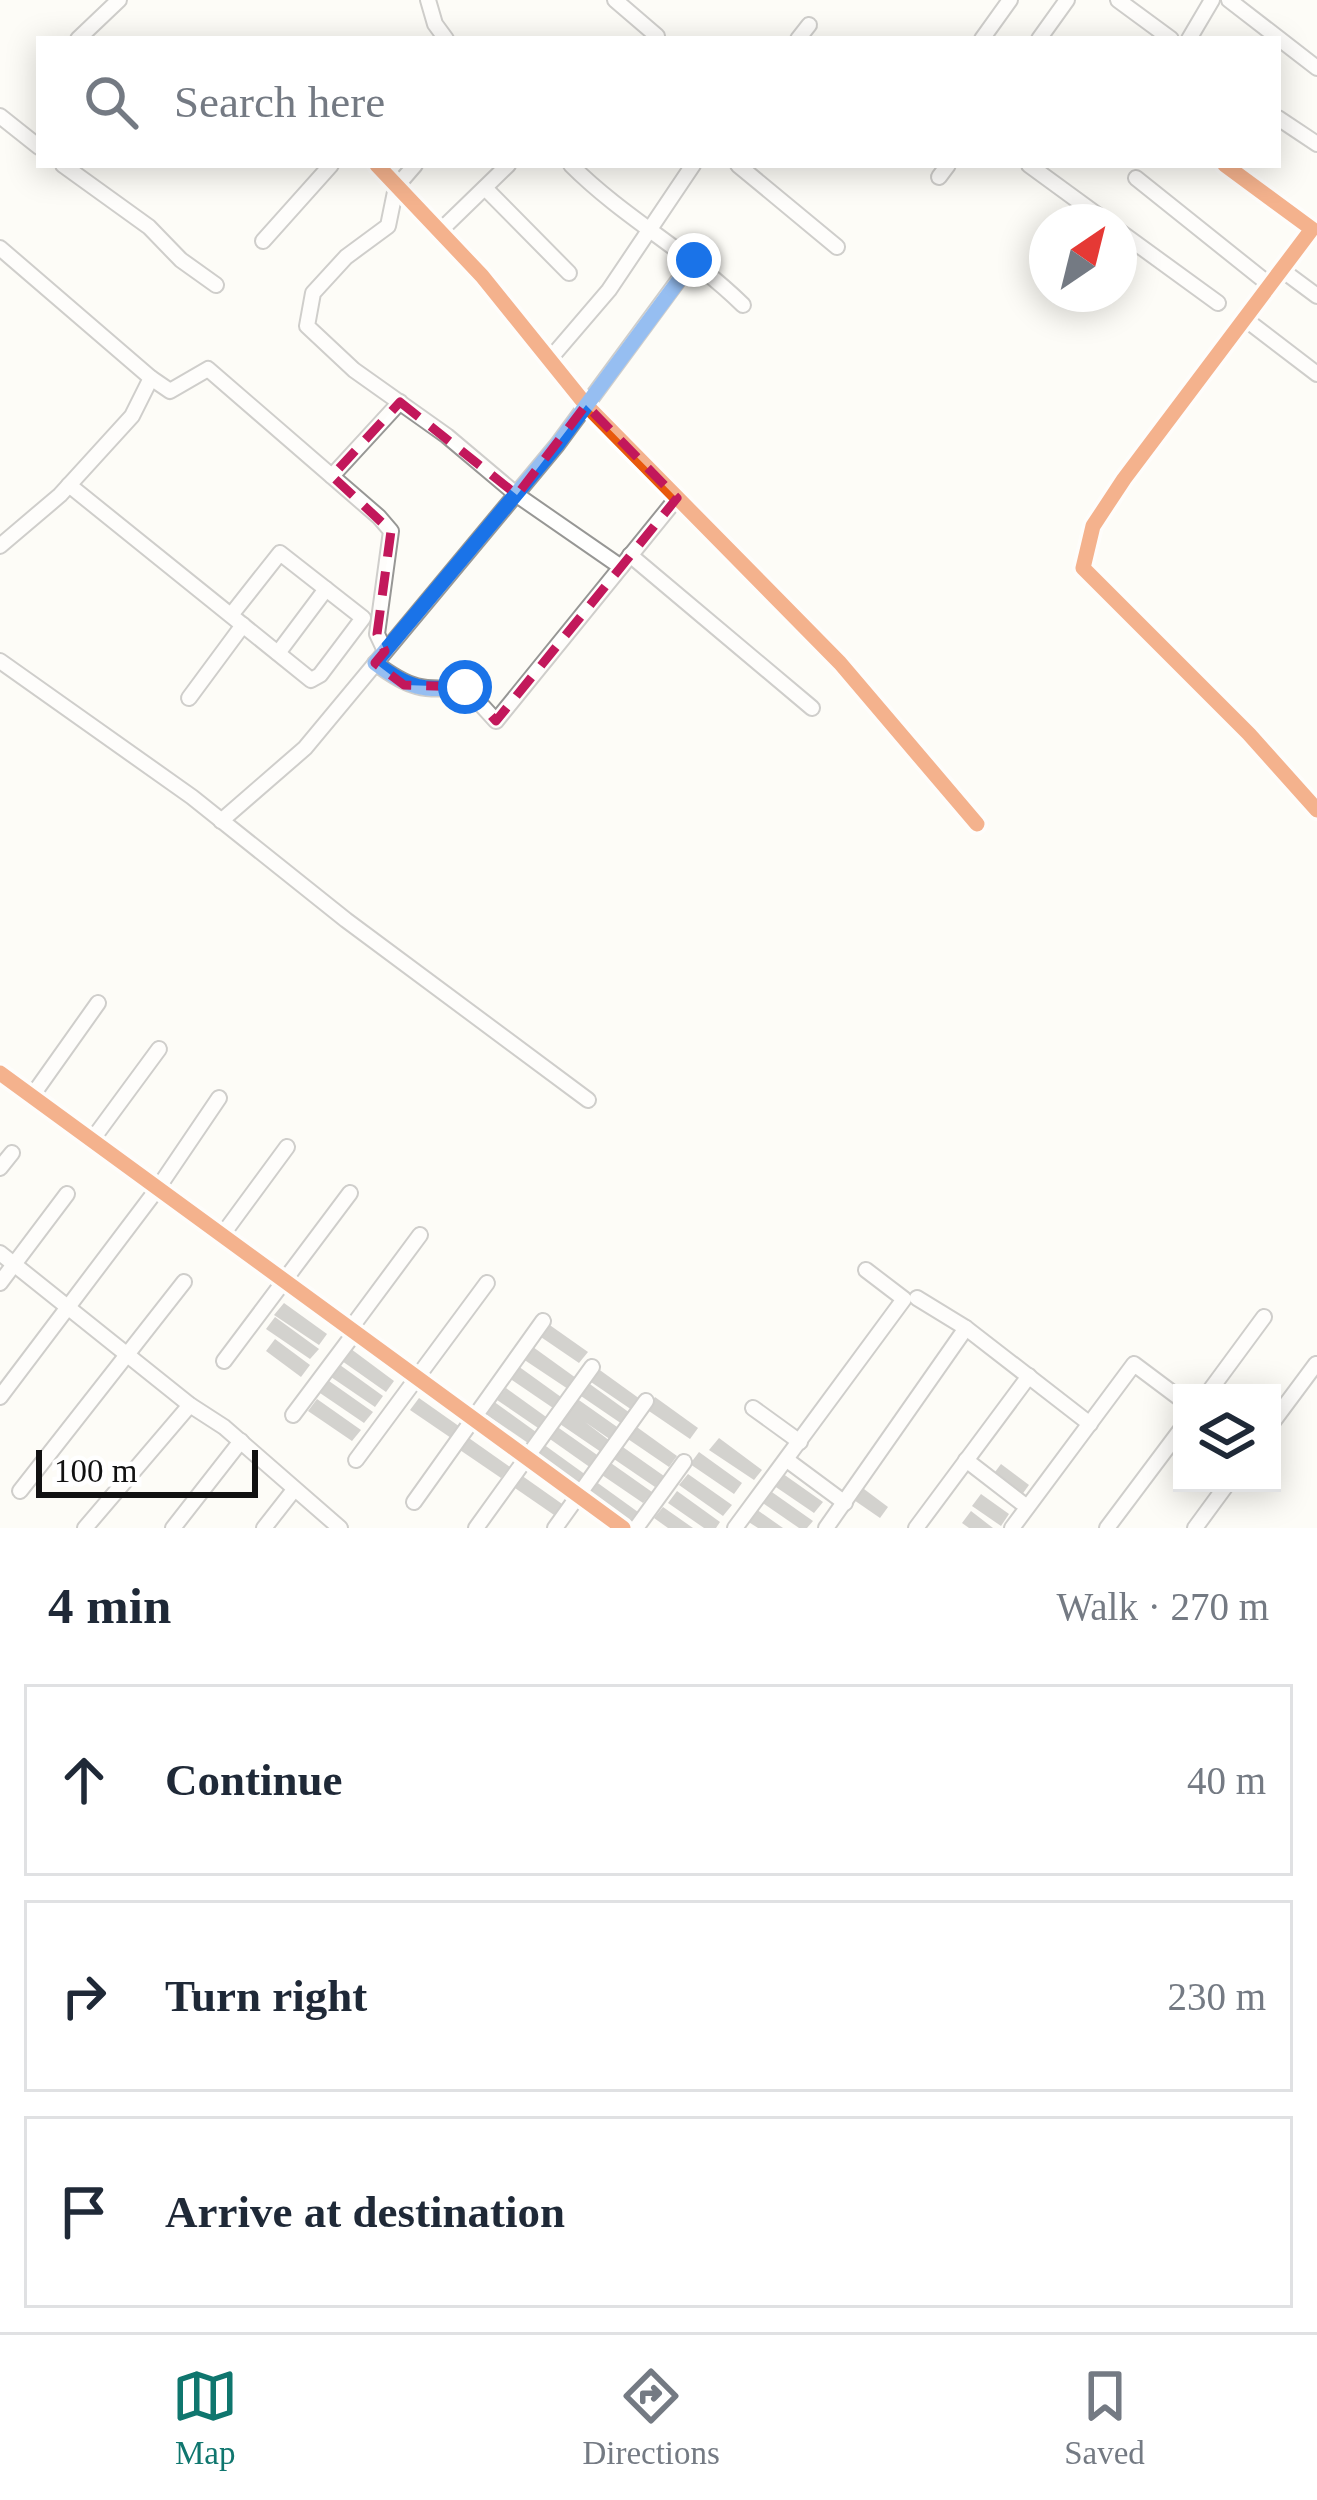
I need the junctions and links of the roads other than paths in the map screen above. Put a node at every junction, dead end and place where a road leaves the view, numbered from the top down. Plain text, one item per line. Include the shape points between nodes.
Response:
1 (119, 0) edge
2 (428, 0) edge
3 (615, 0) edge
4 (1010, 0) edge
5 (1067, 0) edge
6 (1118, 0) edge
7 (1212, 0) edge
8 (1229, 0) edge
9 (809, 26) dead end
10 (81, 36) edge
11 (444, 36) edge
12 (657, 36) edge
13 (801, 36) edge
14 (984, 36) edge
15 (1041, 36) edge
16 (1167, 36) edge
17 (1192, 36) edge
18 (1276, 36) edge
19 (1281, 40) edge
20 (1317, 68) edge
21 (0, 116) edge
22 (1281, 120) edge
23 (1317, 144) edge
24 (36, 145) edge
25 (67, 168) edge
26 (328, 168) edge
27 (380, 168) edge
28 (412, 168) edge
29 (505, 168) edge
30 (574, 168) edge
31 (691, 168) edge
32 (742, 168) edge
33 (1033, 168) edge
34 (1230, 168) edge
35 (1136, 178) dead end
36 (396, 187) junction
37 (485, 188) junction
38 (1082, 204) edge
39 (1314, 225) edge
40 (649, 229) junction
41 (441, 230) junction
42 (263, 242) dead end
43 (1137, 244) edge
44 (837, 247) dead end
45 (0, 248) edge
46 (694, 260) junction
47 (1282, 270) junction
48 (569, 273) dead end
49 (216, 285) dead end
50 (1271, 286) junction
51 (1317, 296) edge
52 (1218, 303) dead end
53 (743, 305) dead end
54 (1245, 320) junction
55 (549, 360) junction
56 (1317, 374) edge
57 (152, 377) junction
58 (400, 402) junction
59 (586, 405) junction
60 (332, 476) junction
61 (69, 485) junction
62 (517, 495) junction
63 (677, 497) junction
64 (0, 545) edge
65 (626, 561) junction
66 (326, 589) junction
67 (230, 615) junction
68 (243, 626) junction
69 (278, 653) junction
70 (380, 657) junction
71 (0, 661) edge
72 (189, 698) dead end
73 (812, 708) dead end
74 (1317, 810) edge
75 (221, 821) junction
76 (977, 824) dead end
77 (98, 1003) dead end
78 (159, 1049) dead end
79 (0, 1073) edge
80 (32, 1096) junction
81 (219, 1098) dead end
82 (588, 1100) dead end
83 (92, 1140) junction
84 (287, 1147) dead end
85 (12, 1153) dead end
86 (0, 1168) edge
87 (158, 1188) junction
88 (350, 1193) dead end
89 (67, 1194) dead end
90 (223, 1234) junction
91 (420, 1235) dead end
92 (0, 1253) edge
93 (15, 1265) junction
94 (866, 1270) dead end
95 (287, 1281) junction
96 (184, 1282) dead end
97 (0, 1283) edge
98 (487, 1283) dead end
99 (917, 1298) dead end
100 (71, 1307) junction
101 (1264, 1317) dead end
102 (543, 1321) dead end
103 (966, 1328) junction
104 (354, 1330) junction
105 (125, 1354) junction
106 (224, 1361) dead end
107 (1316, 1364) edge
108 (592, 1366) dead end
109 (1029, 1376) junction
110 (417, 1378) junction
111 (1215, 1384) edge
112 (1173, 1393) edge
113 (0, 1397) edge
114 (646, 1401) dead end
115 (190, 1405) junction
116 (753, 1408) dead end
117 (1281, 1411) edge
118 (293, 1414) dead end
119 (473, 1420) junction
120 (1090, 1424) junction
121 (1173, 1440) edge
122 (241, 1441) junction
123 (800, 1442) junction
124 (527, 1459) junction
125 (356, 1460) dead end
126 (787, 1460) junction
127 (966, 1460) junction
128 (684, 1462) dead end
129 (20, 1491) dead end
130 (293, 1491) junction
131 (1221, 1492) edge
132 (578, 1496) junction
133 (414, 1502) dead end
134 (845, 1503) junction
135 (1027, 1508) junction
136 (85, 1528) edge
137 (173, 1528) edge
138 (264, 1528) edge
139 (340, 1528) edge
140 (476, 1528) edge
141 (555, 1528) edge
142 (623, 1528) edge
143 (636, 1528) edge
144 (735, 1528) edge
145 (826, 1528) edge
146 (916, 1528) edge
147 (1012, 1528) edge
148 (1107, 1528) edge
149 (1195, 1528) edge

1 - 10 street
2 - 11 street
3 - 12 street
4 - 14 street
5 - 15 street
6 - 16 street
7 - 17 street
8 - 18 street
9 - 13 street
19 - 20 street
21 - 24 street
22 - 23 street
25 - 49 street
26 - 42 street
27 - 36 street
28 - 36 street
29 - 37 street
30 - 40 street
31 - 40 street
32 - 44 street
33 - 38 street
34 - 39 street
35 - 50 street
36 - 41 street
36 - 58 street via 388,226 313,293 308,326
37 - 41 street
37 - 48 street
39 - 47 street
40 - 46 street
40 - 55 street
41 - 55 street
43 - 52 street
45 - 57 street
46 - 53 street
46 - 59 street
47 - 50 street
47 - 51 street
50 - 54 street
54 - 56 street
54 - 74 street via 1093,526 1083,568
55 - 59 street
57 - 60 street via 170,392 208,369
57 - 61 street via 132,416
58 - 60 street
58 - 62 street
59 - 62 street
59 - 63 street
60 - 70 street via 391,531
61 - 64 street
61 - 67 street
62 - 65 street
62 - 70 street
63 - 65 street
63 - 76 street via 840,664
65 - 70 street via 496,721 465,687 404,685
65 - 73 street
66 - 67 street via 280,553
66 - 69 street
66 - 69 street via 363,617 320,675 311,680
67 - 68 street
68 - 69 street
68 - 72 street
70 - 75 street via 305,748
71 - 75 street
75 - 82 street
77 - 80 street
78 - 83 street
79 - 80 street
80 - 83 street
81 - 87 street
83 - 87 street
84 - 90 street
85 - 86 street
87 - 90 street
87 - 100 street
88 - 95 street
89 - 93 street
90 - 95 street
91 - 104 street
92 - 93 street
93 - 97 street
93 - 100 street
94 - 123 street via 904,1299
95 - 104 street
95 - 106 street
96 - 105 street
98 - 110 street
99 - 103 street
100 - 105 street
100 - 113 street
101 - 111 street
102 - 119 street
103 - 109 street
103 - 134 street
104 - 110 street
104 - 118 street
105 - 115 street
105 - 129 street
107 - 117 street
108 - 124 street
109 - 120 street
109 - 127 street
110 - 119 street
110 - 125 street
112 - 120 street via 1134,1364
114 - 132 street
115 - 122 street
115 - 136 street
116 - 123 street
119 - 124 street
119 - 133 street
120 - 135 street
121 - 148 street
122 - 130 street
122 - 137 street
123 - 126 street
124 - 132 street
124 - 140 street
126 - 134 street
126 - 144 street
127 - 135 street
127 - 146 street
128 - 143 street
130 - 138 street
130 - 139 street
131 - 149 street
132 - 141 street
132 - 142 street
134 - 145 street
135 - 147 street

